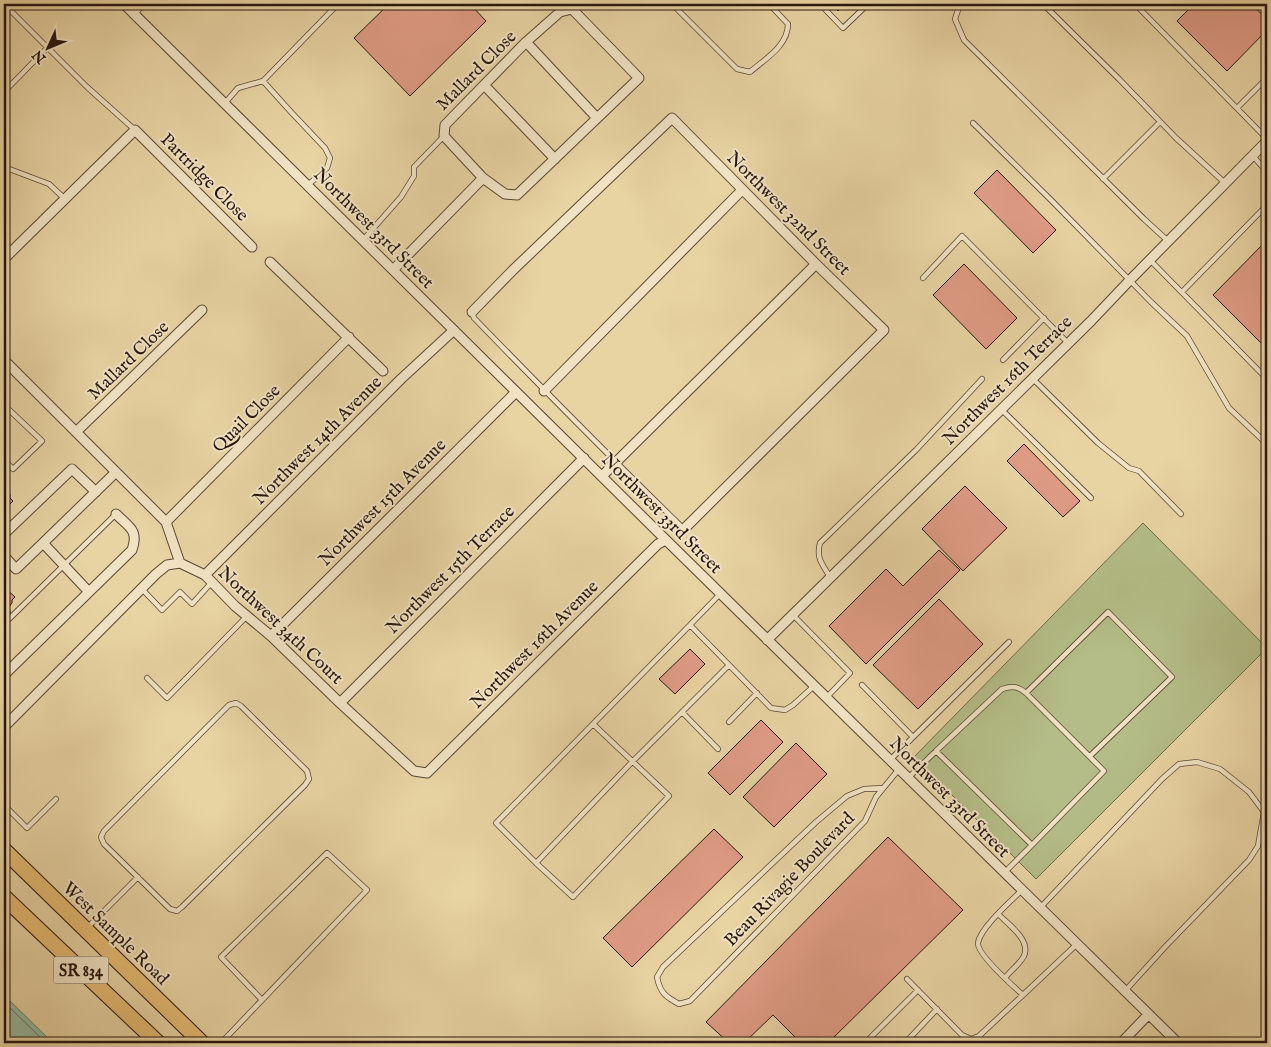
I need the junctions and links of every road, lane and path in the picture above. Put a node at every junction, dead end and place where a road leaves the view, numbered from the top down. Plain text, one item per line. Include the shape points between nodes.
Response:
1 (4, 4) edge
2 (124, 4) edge
3 (144, 4) edge
4 (338, 4) edge
5 (674, 4) edge
6 (769, 4) edge
7 (820, 4) edge
8 (868, 4) edge
9 (960, 4) edge
10 (1043, 4) edge
11 (1135, 4) edge
12 (135, 14) junction
13 (526, 42) junction
14 (48, 48) junction
15 (1267, 78) edge
16 (263, 81) junction
17 (484, 85) junction
18 (4, 92) edge
19 (225, 103) junction
20 (1237, 108) junction
21 (597, 118) junction
22 (1160, 122) junction
23 (973, 123) dead end
24 (135, 130) junction
25 (444, 136) junction
26 (1267, 140) edge
27 (1252, 156) junction
28 (555, 159) junction
29 (4, 167) edge
30 (1267, 172) edge
31 (483, 178) junction
32 (1104, 179) junction
33 (1225, 183) junction
34 (308, 185) junction
35 (742, 190) junction
36 (64, 198) junction
37 (1267, 205) edge
38 (363, 240) junction
39 (1168, 241) junction
40 (252, 247) dead end
41 (4, 259) edge
42 (1150, 260) junction
43 (270, 262) dead end
44 (816, 264) junction
45 (392, 270) junction
46 (923, 278) dead end
47 (1130, 280) junction
48 (1182, 292) junction
49 (202, 310) dead end
50 (472, 312) joint
51 (1044, 318) junction
52 (454, 330) junction
53 (349, 337) junction
54 (1068, 343) junction
55 (4, 360) edge
56 (1002, 360) dead end
57 (383, 370) dead end
58 (1032, 378) junction
59 (1267, 378) edge
60 (982, 379) dead end
61 (544, 390) junction
62 (516, 392) junction
63 (4, 405) edge
64 (1001, 409) junction
65 (76, 432) junction
66 (1267, 444) edge
67 (584, 458) junction
68 (4, 460) edge
69 (615, 463) junction
70 (116, 472) junction
71 (602, 476) junction
72 (96, 492) junction
73 (1091, 498) dead end
74 (116, 514) joint
75 (1181, 514) dead end
76 (166, 522) junction
77 (684, 529) joint
78 (4, 534) edge
79 (666, 540) junction
80 (43, 543) junction
81 (4, 556) edge
82 (180, 564) junction
83 (64, 565) junction
84 (205, 575) junction
85 (830, 577) junction
86 (212, 582) junction
87 (142, 588) junction
88 (90, 592) junction
89 (720, 594) junction
90 (792, 614) junction
91 (246, 616) junction
92 (4, 624) edge
93 (690, 625) junction
94 (271, 636) junction
95 (767, 640) junction
96 (1009, 642) dead end
97 (729, 665) junction
98 (4, 675) edge
99 (146, 678) dead end
100 (862, 685) dead end
101 (814, 686) junction
102 (757, 693) junction
103 (1026, 693) junction
104 (826, 698) junction
105 (340, 703) junction
106 (682, 712) junction
107 (730, 722) dead end
108 (593, 724) junction
109 (4, 727) edge
110 (913, 737) junction
111 (718, 749) dead end
112 (936, 751) junction
113 (1090, 756) junction
114 (890, 760) junction
115 (632, 762) junction
116 (899, 769) junction
117 (427, 773) joint
118 (908, 778) junction
119 (883, 788) junction
120 (56, 799) dead end
121 (4, 805) edge
122 (1032, 845) junction
123 (4, 850) edge
124 (536, 862) junction
125 (1004, 873) junction
126 (138, 877) junction
127 (1022, 890) junction
128 (4, 897) edge
129 (1040, 908) junction
130 (998, 914) junction
131 (86, 930) junction
132 (1077, 944) junction
133 (1005, 978) junction
134 (908, 979) dead end
135 (918, 990) junction
136 (1125, 991) junction
137 (1023, 995) junction
138 (262, 1000) junction
139 (937, 1009) junction
140 (1148, 1014) junction
141 (158, 1043) edge
142 (202, 1043) edge
143 (221, 1043) edge
144 (865, 1043) edge
145 (905, 1043) edge
146 (1121, 1043) edge
147 (1178, 1043) edge

1 - 14 lane
2 - 12 street, Northwest 33rd Street
3 - 12 lane
4 - 16 lane
5 - 6 lane via 736,69 750,72 782,44 788,32 788,24
7 - 8 lane via 843,28
9 - 32 lane via 955,19 964,40
10 - 22 lane
11 - 20 lane
12 - 19 street, Northwest 33rd Street
13 - 17 street, Mallard Close
13 - 21 street
13 - 21 street, Mallard Close via 560,12 572,9 639,78
14 - 18 lane
14 - 24 lane
15 - 20 lane
16 - 19 lane via 238,88
16 - 34 lane via 325,148 330,158 327,168
17 - 25 street, Mallard Close via 445,124
17 - 28 street
19 - 34 street, Northwest 33rd Street
20 - 26 lane
21 - 28 street, Mallard Close
22 - 32 lane
22 - 33 lane
23 - 47 lane
24 - 36 street
24 - 40 street, Partridge Close
25 - 31 street, Mallard Close
25 - 38 lane via 414,167 414,176 401,197
26 - 27 street, Northwest 16th Terrace
27 - 30 lane
27 - 33 street, Northwest 16th Terrace
28 - 31 street, Mallard Close via 517,195 505,194
29 - 36 lane via 49,184
31 - 45 street
32 - 39 lane
33 - 39 street, Northwest 16th Terrace
34 - 38 street, Northwest 33rd Street
35 - 44 street, Northwest 32nd Street
35 - 50 street, Northwest 32nd Street via 672,118
35 - 61 street
36 - 41 street
37 - 48 lane
38 - 45 street, Northwest 33rd Street
39 - 42 street, Northwest 16th Terrace
42 - 47 street, Northwest 16th Terrace
42 - 48 lane
43 - 53 street
44 - 69 street
44 - 77 street, Northwest 32nd Street via 884,330
45 - 52 street, Northwest 33rd Street
46 - 51 lane via 962,236
47 - 54 street, Northwest 16th Terrace
47 - 66 lane via 1187,336 1228,408
48 - 59 lane
49 - 65 street, Mallard Close
50 - 61 lane via 474,318
51 - 54 lane
51 - 56 lane
52 - 62 street, Northwest 33rd Street
52 - 84 street, Northwest 14th Avenue
53 - 57 street
53 - 76 street, Quail Close
54 - 58 street, Northwest 16th Terrace
55 - 65 street
58 - 64 street, Northwest 16th Terrace
58 - 75 lane via 1098,443 1129,468 1139,471
60 - 85 lane via 916,450 820,543 817,553
61 - 69 lane
62 - 67 street, Northwest 33rd Street
62 - 94 street, Northwest 15th Avenue
63 - 68 lane via 42,441 13,468
64 - 73 lane
64 - 85 street, Northwest 16th Terrace
65 - 70 street
67 - 71 street, Northwest 33rd Street
67 - 105 street, Northwest 15th Terrace
69 - 71 street
69 - 77 lane
70 - 72 street
70 - 76 street
71 - 79 street, Northwest 33rd Street
72 - 78 street via 72,469
72 - 80 street
74 - 83 lane
74 - 88 street via 134,533 136,540 132,550
76 - 82 street
79 - 89 street, Northwest 33rd Street
79 - 117 street, Northwest 16th Avenue via 658,544
80 - 81 street via 16,570
80 - 83 street
82 - 84 street, Northwest 34th Court
82 - 87 street via 167,566
83 - 88 street
83 - 92 lane
84 - 86 street, Northwest 34th Court
85 - 90 street, Northwest 16th Terrace
86 - 87 lane via 192,604 180,592 162,610
86 - 91 street, Northwest 34th Court
87 - 109 street
88 - 98 street
89 - 93 lane
89 - 95 street, Northwest 33rd Street
90 - 95 street, Northwest 16th Terrace
90 - 104 lane via 850,673
91 - 94 street, Northwest 34th Court
91 - 99 lane via 166,698
93 - 97 lane
93 - 108 lane
94 - 105 street, Northwest 34th Court
95 - 101 street, Northwest 33rd Street
96 - 110 lane
97 - 102 lane
97 - 106 lane
100 - 110 lane
101 - 102 lane via 785,710 770,708
101 - 104 street, Northwest 33rd Street
102 - 107 lane
103 - 112 lane via 1011,686 1002,689
103 - 113 lane
103 - 113 lane via 1108,612 1172,677
104 - 114 street, Northwest 33rd Street
105 - 117 street, Northwest 34th Court via 414,771
106 - 111 lane
106 - 115 lane
108 - 115 lane
108 - 124 lane via 496,823
110 - 114 lane
112 - 118 lane
112 - 122 lane
113 - 122 lane via 1104,772
114 - 116 street, Northwest 33rd Street
115 - 124 lane
115 - 124 lane via 669,796 573,897
116 - 118 street, Northwest 33rd Street
116 - 119 lane, Beau Rivagie Boulevard
118 - 125 street, Northwest 33rd Street
119 - 119 lane, Beau Rivagie Boulevard via 865,821 690,1001 679,1004 667,997 657,977 663,967 847,796 864,789
120 - 121 lane via 27,828
122 - 125 lane
123 - 131 main road, West Sample Road / SR 834
125 - 127 street, Northwest 33rd Street
126 - 126 lane via 170,910 177,911 309,779 307,771 236,703 229,705 104,831 101,837 104,844
126 - 131 lane
127 - 129 street, Northwest 33rd Street
127 - 130 lane
128 - 141 main road, SR 834
129 - 132 street, Northwest 33rd Street
129 - 136 lane via 1179,764 1197,762 1220,770 1249,792 1264,812 1258,846 1249,860
130 - 133 lane via 984,929 978,943 980,951
130 - 133 lane via 1024,939 1026,947 1023,957
131 - 142 main road, West Sample Road / SR 834
132 - 136 street, Northwest 33rd Street
132 - 137 lane
133 - 137 lane
134 - 135 lane
135 - 139 lane
135 - 144 lane
136 - 140 street, Northwest 33rd Street
137 - 139 lane via 979,1036 971,1039 962,1035
138 - 138 lane via 367,890 327,853 221,958
138 - 143 lane
139 - 145 lane
140 - 146 street
140 - 147 street, Northwest 33rd Street

